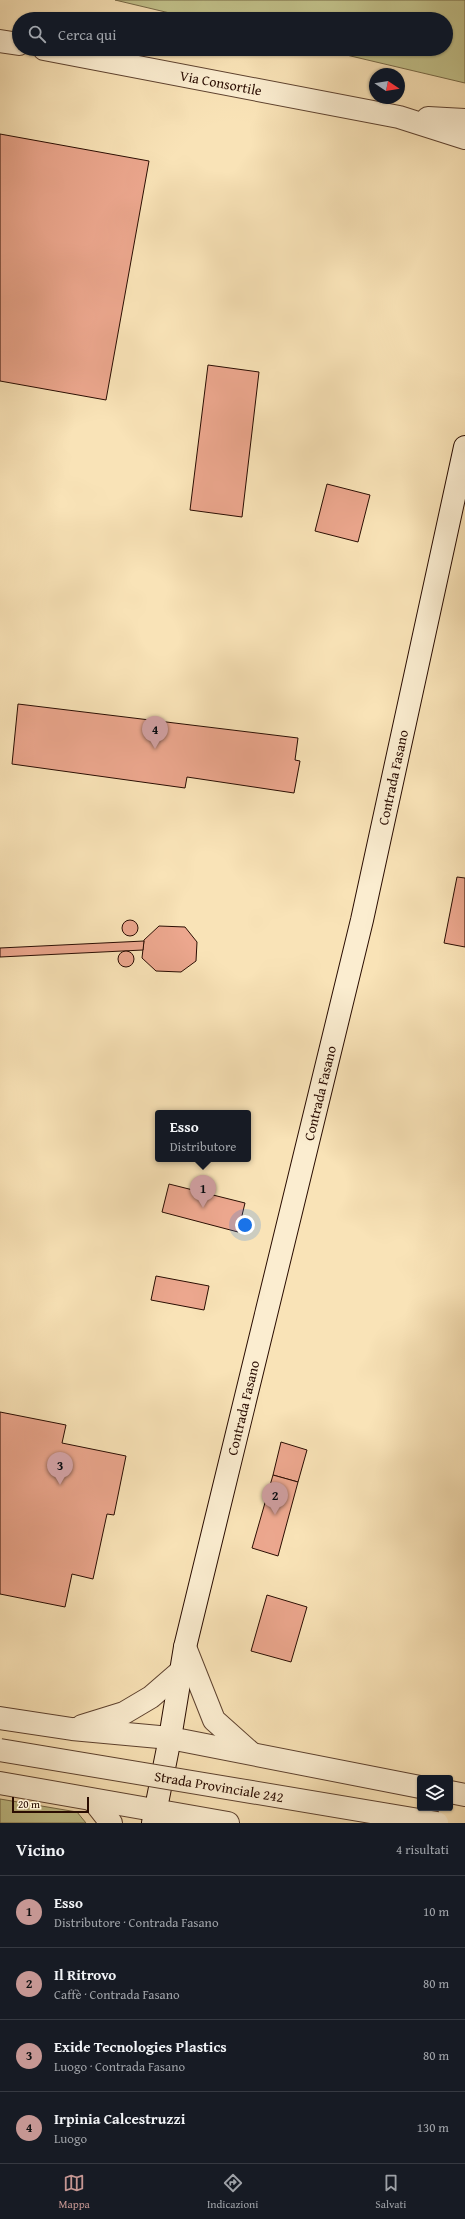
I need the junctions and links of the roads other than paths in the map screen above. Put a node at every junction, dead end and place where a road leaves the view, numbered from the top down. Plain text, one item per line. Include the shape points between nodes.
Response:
1 (0, 41) edge
2 (12, 43) edge
3 (81, 56) edge
4 (399, 117) junction
5 (465, 120) edge
6 (465, 138) edge
7 (465, 448) edge
8 (185, 1647) junction
9 (181, 1671) junction
10 (0, 1718) edge
11 (72, 1728) junction
12 (170, 1738) junction
13 (0, 1750) edge
14 (252, 1754) junction
15 (0, 1783) edge
16 (417, 1786) edge
17 (453, 1793) edge
18 (465, 1795) edge
19 (93, 1800) junction
20 (154, 1816) edge
21 (220, 1822) edge
22 (111, 1823) edge
23 (437, 1823) edge

1 - 2 street
3 - 4 street, Via Consortile
4 - 5 street
4 - 6 street
7 - 8 street, Contrada Fasano via 362,920
8 - 9 street, Contrada Fasano
8 - 14 street via 214,1720
9 - 11 street via 150,1697 124,1713
9 - 12 street, Contrada Fasano
10 - 11 street
11 - 12 street
12 - 14 street
12 - 20 street, Contrada Fasano
13 - 23 street, Strada Provinciale 242, bridge
14 - 16 street
15 - 19 street
17 - 18 street
19 - 20 street
19 - 22 street
20 - 21 street

